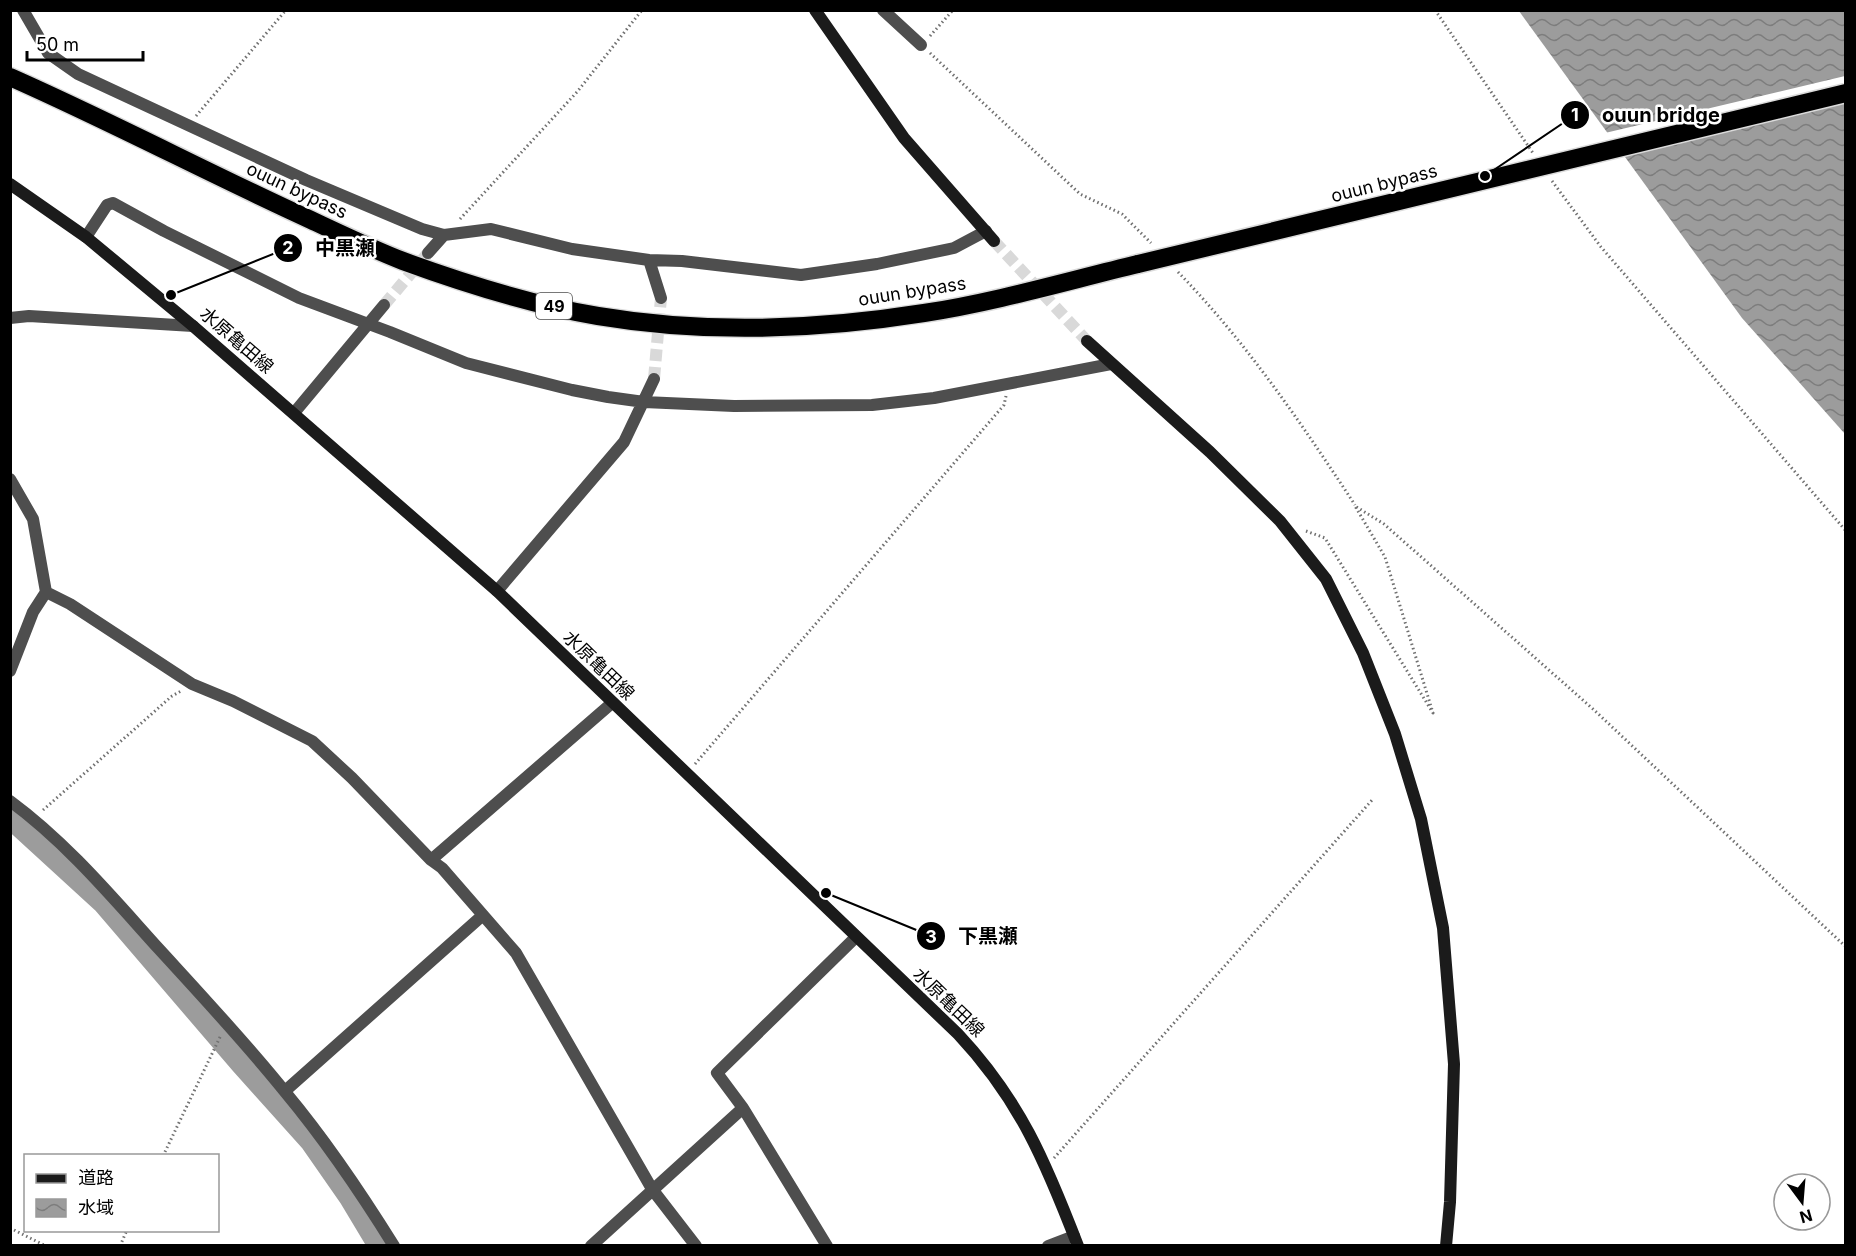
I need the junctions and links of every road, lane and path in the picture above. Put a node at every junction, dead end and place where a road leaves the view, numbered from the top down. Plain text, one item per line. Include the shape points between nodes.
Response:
1 (23, 10) edge
2 (286, 10) edge
3 (642, 10) edge
4 (815, 10) edge
5 (883, 10) edge
6 (953, 10) edge
7 (1435, 10) edge
8 (921, 45) junction
9 (10, 76) edge
10 (1845, 93) edge
11 (190, 125) junction
12 (1539, 161) dead end
13 (1552, 181) dead end
14 (10, 184) edge
15 (444, 235) junction
16 (990, 236) joint
17 (86, 237) junction
18 (1153, 246) dead end
19 (428, 253) tunnel mouth
20 (649, 260) junction
21 (1176, 270) dead end
22 (661, 298) tunnel mouth
23 (384, 305) tunnel mouth
24 (10, 318) edge
25 (368, 324) junction
26 (193, 326) junction
27 (1087, 341) tunnel mouth
28 (1111, 364) junction
29 (654, 379) tunnel mouth
30 (1008, 386) junction
31 (644, 402) junction
32 (294, 413) junction
33 (10, 479) edge
34 (1355, 506) junction
35 (1280, 521) junction
36 (1845, 531) edge
37 (497, 591) junction
38 (46, 592) junction
39 (10, 671) edge
40 (192, 684) junction
41 (612, 703) junction
42 (686, 774) junction
43 (1373, 799) dead end
44 (10, 801) edge
45 (33, 817) junction
46 (431, 860) junction
47 (483, 915) junction
48 (856, 937) junction
49 (1845, 947) edge
50 (227, 1023) junction
51 (285, 1091) junction
52 (743, 1108) junction
53 (163, 1154) edge
54 (1047, 1166) junction
55 (652, 1189) junction
56 (10, 1228) edge
57 (1076, 1241) edge
58 (46, 1245) edge
59 (394, 1245) edge
60 (591, 1245) edge
61 (696, 1245) edge
62 (827, 1245) edge
63 (1048, 1245) edge
64 (1446, 1245) edge

1 - 11 street via 48,53 70,69
2 - 11 path
3 - 15 path via 577,92
4 - 16 main road via 904,138
5 - 8 street
6 - 8 path
7 - 12 path
8 - 18 path via 1080,194 1122,214
9 - 10 highway, ouun bypass / 49, bridge via 259,197 401,260 498,292 597,316 750,328 925,313 1011,295
11 - 15 street via 306,180
13 - 36 path via 1600,247
14 - 17 main road, 水原亀田線
15 - 19 street
15 - 20 street via 491,228 572,249
16 - 20 street via 877,264 801,275
17 - 25 street via 107,204 113,202 299,298
17 - 26 main road, 水原亀田線
20 - 22 street
21 - 34 path via 1207,302 1300,422
23 - 25 street
24 - 26 street
25 - 31 street via 466,363 572,390
25 - 32 street
26 - 32 main road, 水原亀田線
27 - 28 main road
28 - 30 street
28 - 35 main road
29 - 31 street
30 - 31 street via 872,405
30 - 42 path via 1004,405
31 - 37 street via 624,442
32 - 37 main road, 水原亀田線
33 - 38 street via 33,519
34 - 35 path via 1385,557 1433,713 1325,538
34 - 49 path via 1384,524 1586,703
35 - 64 main road via 1326,579 1363,652 1395,734 1421,819 1443,928 1454,1064
37 - 41 main road, 水原亀田線
38 - 39 street via 33,612
38 - 40 street
40 - 45 path via 172,696
40 - 46 street via 312,741
41 - 42 main road, 水原亀田線
41 - 46 street
42 - 48 main road, 水原亀田線
43 - 54 path
44 - 45 street
45 - 50 street via 87,868
46 - 47 street
47 - 51 street
47 - 55 street via 516,953
48 - 52 street via 717,1073
48 - 54 main road, 水原亀田線 via 988,1067 1015,1106
50 - 51 street
50 - 53 path
51 - 59 street via 347,1172
52 - 55 street
52 - 62 street
54 - 57 main road, 水原亀田線
55 - 60 street
55 - 61 street
56 - 58 path
57 - 63 street

